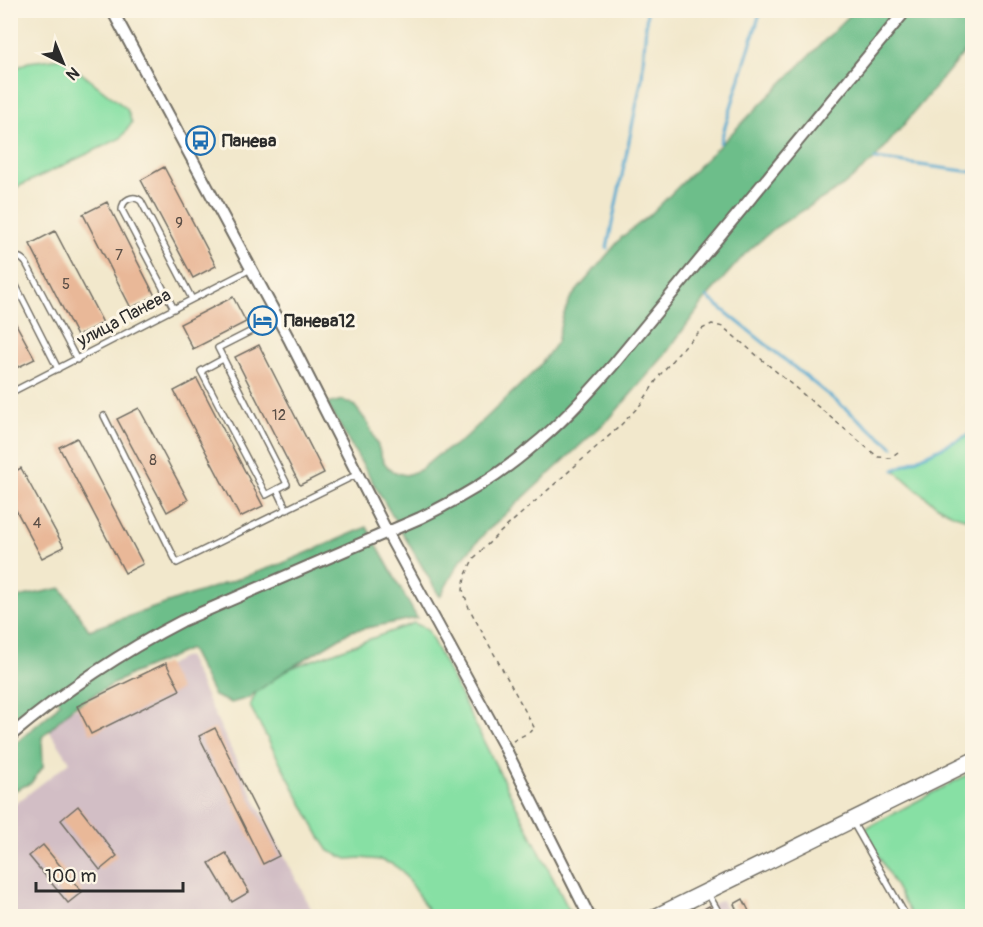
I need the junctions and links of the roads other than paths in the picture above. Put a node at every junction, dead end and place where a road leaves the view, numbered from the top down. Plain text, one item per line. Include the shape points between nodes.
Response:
1 (112, 10) edge
2 (906, 10) edge
3 (10, 259) edge
4 (251, 269) junction
5 (10, 274) edge
6 (192, 299) junction
7 (174, 309) junction
8 (278, 318) junction
9 (223, 359) junction
10 (76, 360) junction
11 (58, 369) junction
12 (10, 393) edge
13 (104, 416) dead end
14 (358, 474) junction
15 (277, 489) junction
16 (287, 510) junction
17 (387, 532) junction
18 (10, 736) edge
19 (972, 761) edge
20 (852, 820) junction
21 (707, 892) junction
22 (589, 916) edge
23 (657, 916) edge
24 (721, 916) edge
25 (906, 916) edge

1 - 4 street
2 - 17 street via 614,364 560,422 484,483
3 - 10 lane via 19,257 26,263
4 - 6 lane, улица Панева
4 - 8 street
5 - 11 lane
6 - 7 lane, улица Панева
6 - 7 lane via 141,201 132,197 125,201 122,210
7 - 10 lane, улица Панева
8 - 9 lane via 218,348
8 - 14 street
9 - 15 lane via 287,484
9 - 15 lane via 201,371 266,495
10 - 11 lane, улица Панева
11 - 12 lane, улица Панева
13 - 16 lane via 177,563
14 - 16 lane
14 - 17 street
15 - 16 lane
17 - 18 street via 145,640 67,690
17 - 22 street via 504,746
19 - 20 main road
20 - 21 main road
20 - 25 lane
21 - 23 main road
21 - 24 lane

